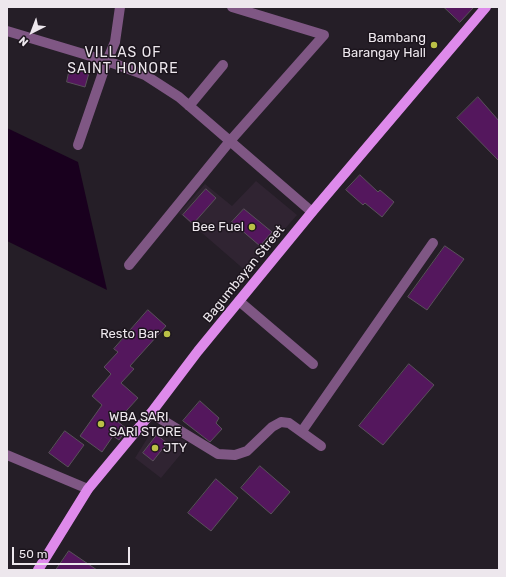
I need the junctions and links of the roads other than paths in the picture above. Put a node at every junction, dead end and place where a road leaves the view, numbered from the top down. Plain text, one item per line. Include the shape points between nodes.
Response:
1 (120, 7) edge
2 (232, 7) edge
3 (486, 7) edge
4 (7, 31) edge
5 (107, 61) junction
6 (222, 65) dead end
7 (189, 106) junction
8 (230, 142) junction
9 (78, 146) dead end
10 (312, 212) junction
11 (434, 243) dead end
12 (129, 265) dead end
13 (239, 301) junction
14 (313, 364) dead end
15 (151, 413) junction
16 (302, 431) junction
17 (322, 446) dead end
18 (7, 455) edge
19 (88, 489) junction
20 (38, 570) edge

1 - 5 street via 115,42
2 - 8 street via 324,35
3 - 10 main road, Bagumbayan Street
4 - 5 street
5 - 7 street via 145,76
5 - 9 street
6 - 7 street
7 - 8 street
8 - 10 street
8 - 12 street
10 - 13 main road, Bagumbayan Street
11 - 16 street
13 - 14 street
13 - 15 main road, Bagumbayan Street
15 - 16 street via 218,454 234,456 247,451 272,427 281,422 290,423
15 - 19 main road, Bagumbayan Street
16 - 17 street
18 - 19 street
19 - 20 main road, Bagumbayan Street

